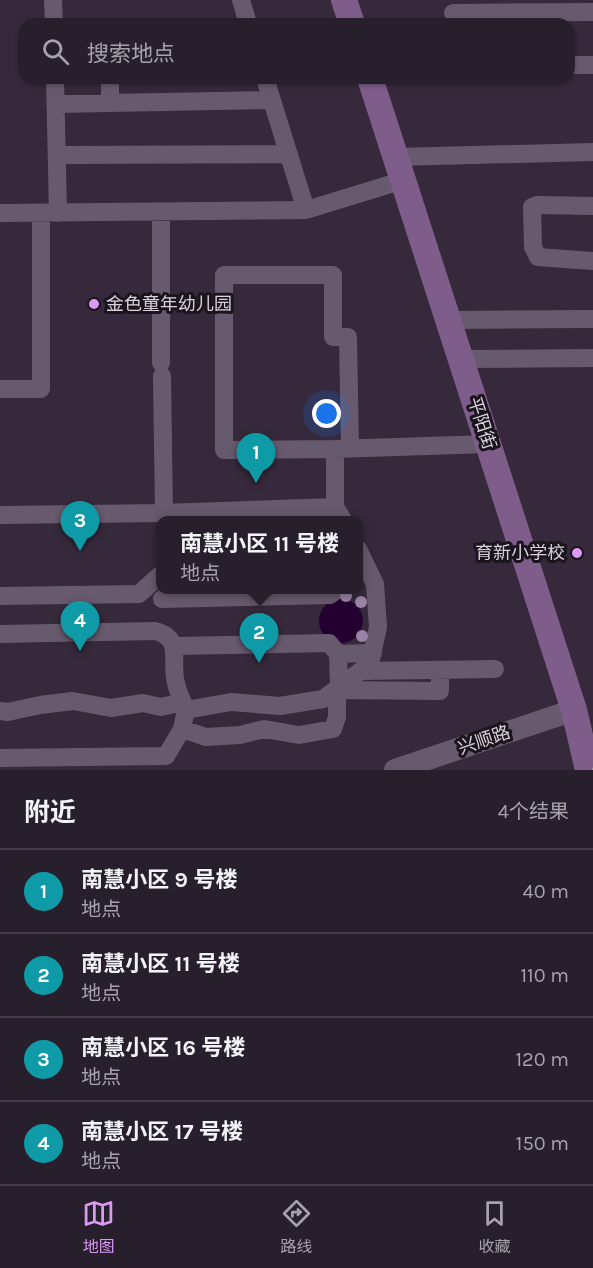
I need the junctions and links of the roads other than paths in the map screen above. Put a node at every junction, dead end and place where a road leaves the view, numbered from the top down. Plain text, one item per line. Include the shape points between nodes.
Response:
1 (53, 0) edge
2 (240, 0) edge
3 (344, 0) edge
4 (452, 12) edge
5 (593, 12) edge
6 (54, 18) edge
7 (246, 18) edge
8 (350, 18) edge
9 (575, 65) edge
10 (593, 65) edge
11 (55, 84) edge
12 (110, 84) edge
13 (267, 84) edge
14 (372, 84) edge
15 (272, 100) junction
16 (110, 103) junction
17 (56, 104) junction
18 (593, 152) edge
19 (289, 154) junction
20 (57, 155) junction
21 (400, 168) junction
22 (593, 206) edge
23 (306, 210) junction
24 (161, 212) junction
25 (0, 213) edge
26 (50, 213) junction
27 (593, 261) edge
28 (593, 319) edge
29 (448, 320) junction
30 (593, 358) edge
31 (461, 359) junction
32 (0, 389) edge
33 (488, 444) junction
34 (342, 449) junction
35 (339, 514) edge
36 (0, 515) edge
37 (168, 515) edge
38 (363, 566) edge
39 (156, 579) edge
40 (163, 594) edge
41 (331, 594) edge
42 (0, 596) edge
43 (155, 631) junction
44 (0, 634) edge
45 (174, 646) junction
46 (373, 653) junction
47 (338, 654) junction
48 (495, 669) dead end
49 (440, 670) junction
50 (360, 671) junction
51 (338, 688) junction
52 (185, 706) junction
53 (574, 710) junction
54 (0, 711) edge
55 (182, 729) junction
56 (0, 758) edge
57 (167, 763) edge
58 (395, 770) edge
59 (588, 770) edge

1 - 6 street
2 - 7 street
3 - 8 main road
4 - 5 street
9 - 10 street
11 - 17 street
12 - 16 street
13 - 15 street
14 - 21 main road, 平阳街
15 - 16 street
15 - 19 street
16 - 17 street
17 - 20 street
18 - 21 street
19 - 20 street
19 - 23 street
20 - 26 street
21 - 23 street
21 - 29 main road, 平阳街
22 - 27 street via 532,207 533,248 538,257
23 - 24 street
24 - 26 street
24 - 37 street
25 - 26 street
26 - 32 street via 41,389
28 - 29 street
29 - 31 main road, 平阳街
30 - 31 street
31 - 33 main road, 平阳街
33 - 34 street
33 - 53 main road, 平阳街
34 - 34 street via 348,337 333,337 333,275 224,275 224,450
34 - 35 street
35 - 37 street
36 - 37 street
38 - 46 street via 375,584 378,627
39 - 42 street via 139,594
40 - 41 street
40 - 43 street
43 - 44 street
43 - 45 street via 164,633
45 - 47 street via 329,643
45 - 52 street via 175,682
46 - 47 street
46 - 50 street via 370,664
47 - 51 street
48 - 49 street
49 - 50 street
49 - 51 street via 440,691
50 - 51 street
51 - 52 street via 323,699 280,706 231,702
51 - 55 street via 333,729 299,735 264,729 240,735 206,736
52 - 54 street via 143,703 111,708 73,702
52 - 55 street
53 - 58 street, 兴顺路
53 - 59 main road, 平阳街
55 - 57 street
56 - 57 street

